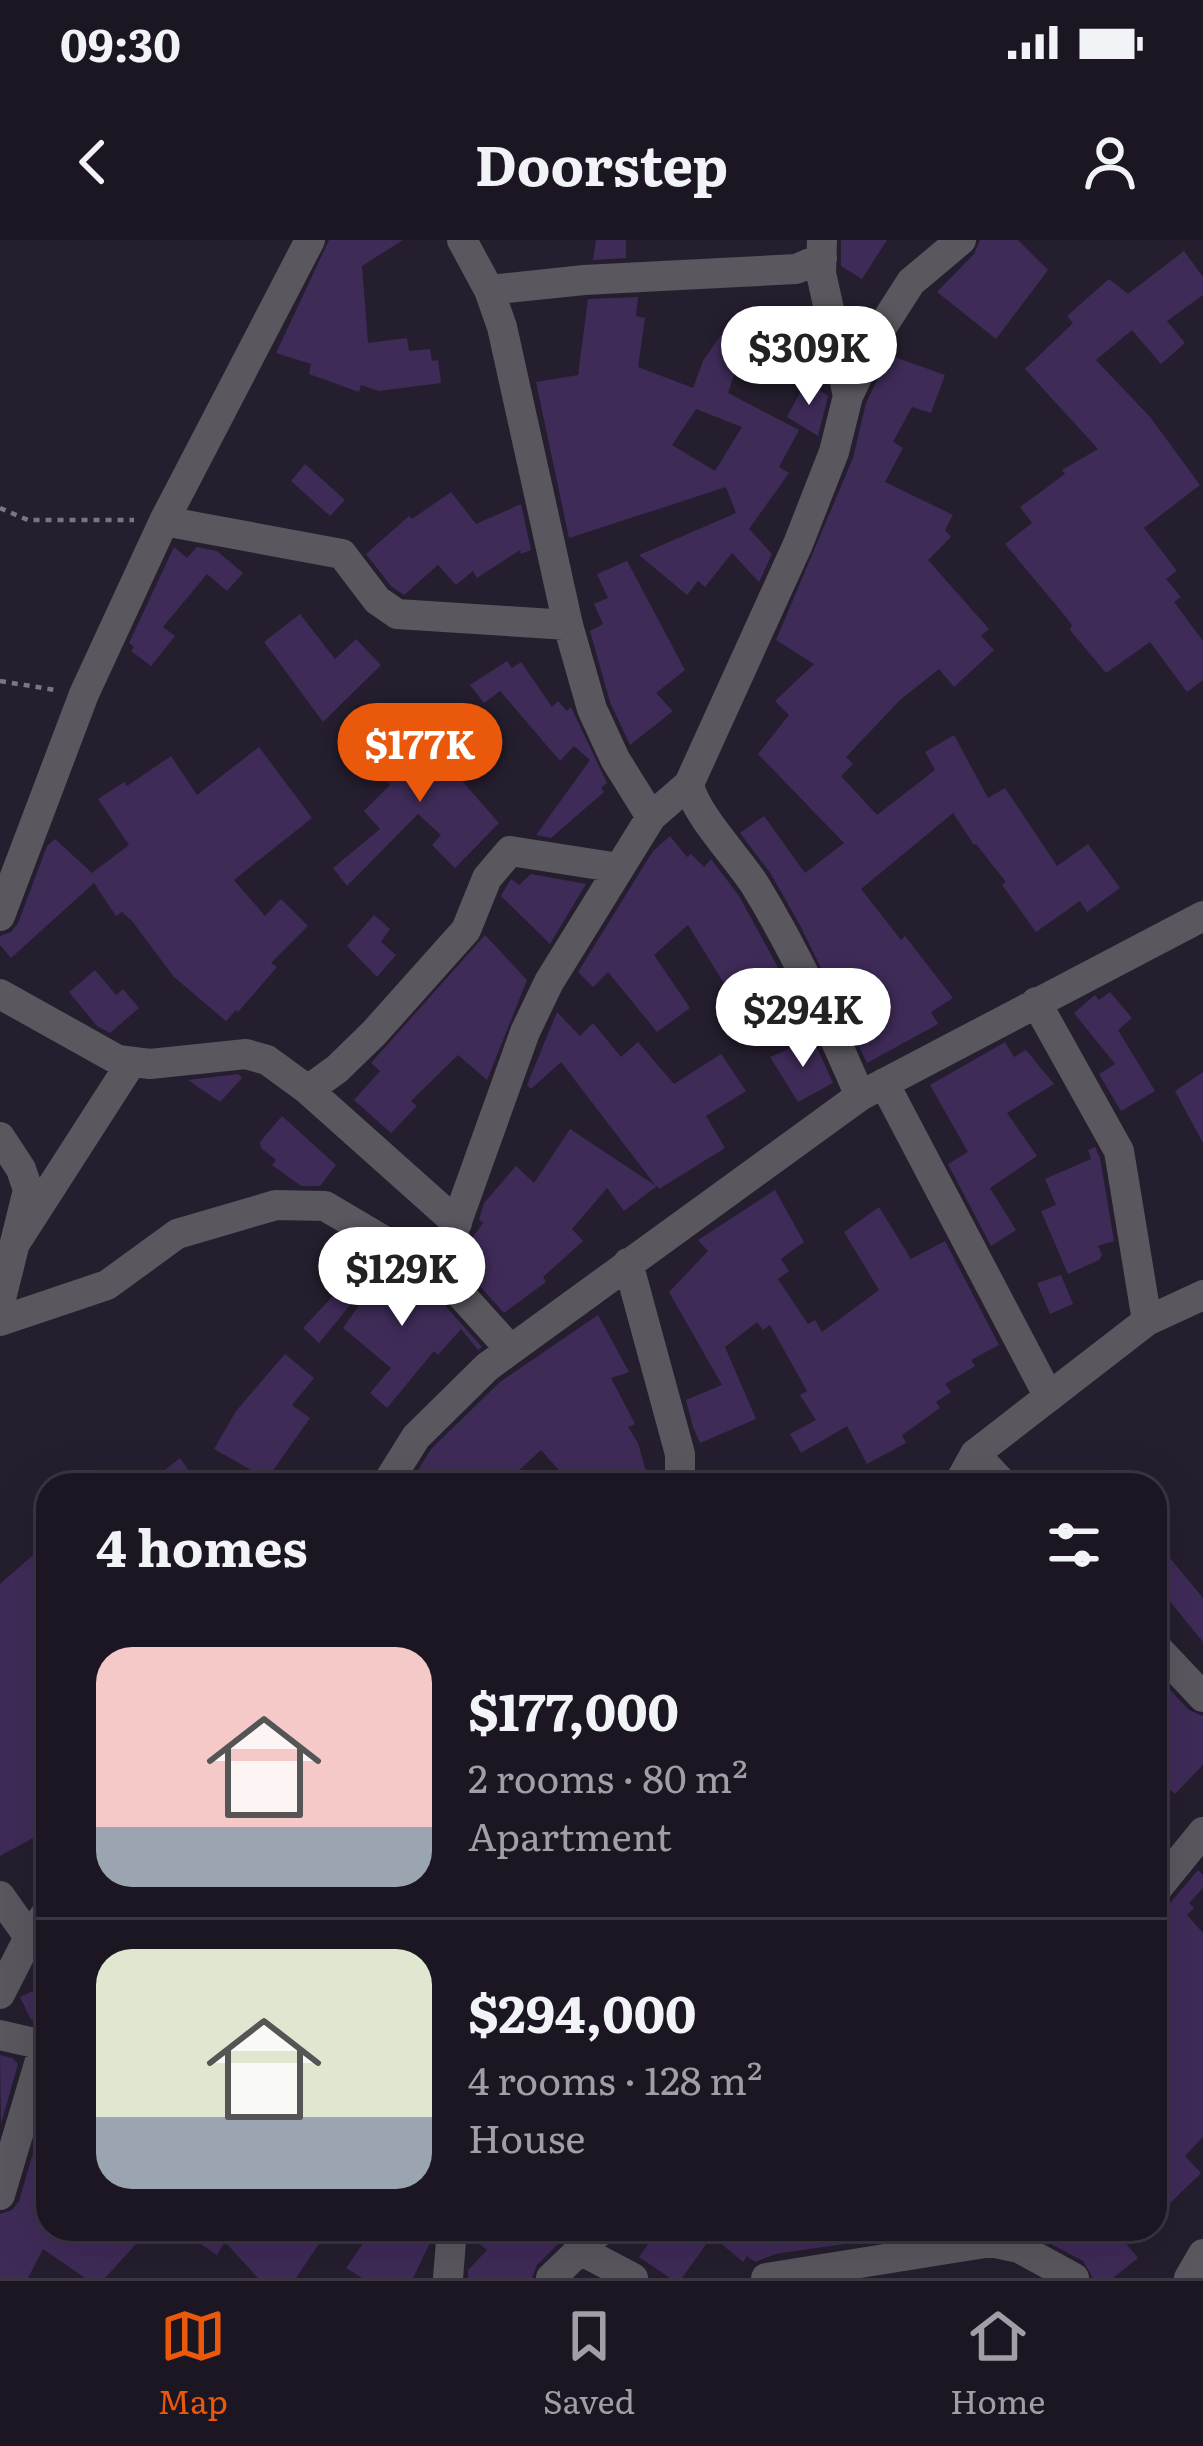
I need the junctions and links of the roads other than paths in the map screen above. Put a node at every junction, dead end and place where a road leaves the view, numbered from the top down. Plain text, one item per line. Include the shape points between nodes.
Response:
1 (310, 240) edge
2 (462, 240) edge
3 (961, 240) edge
4 (822, 249) edge
5 (489, 290) junction
6 (848, 396) junction
7 (164, 520) junction
8 (568, 626) junction
9 (689, 784) junction
10 (651, 817) junction
11 (619, 868) junction
12 (0, 916) edge
13 (1203, 916) edge
14 (0, 994) edge
15 (1036, 1003) junction
16 (131, 1063) junction
17 (872, 1089) junction
18 (308, 1090) junction
19 (0, 1137) edge
20 (457, 1223) junction
21 (16, 1242) junction
22 (628, 1263) junction
23 (445, 1277) junction
24 (1203, 1295) edge
25 (0, 1303) edge
26 (0, 1321) edge
27 (1148, 1322) junction
28 (510, 1348) junction
29 (1049, 1397) junction
30 (975, 1454) junction
31 (394, 1473) edge
32 (680, 1473) edge
33 (965, 1473) edge
34 (993, 1473) edge
35 (1167, 1659) edge
36 (1203, 1697) edge
37 (1199, 1842) edge
38 (1167, 1878) edge
39 (0, 1896) edge
40 (36, 1927) edge
41 (29, 1937) junction
42 (0, 1994) edge
43 (0, 2035) edge
44 (36, 2044) edge
45 (36, 2078) edge
46 (0, 2194) edge
47 (451, 2241) edge
48 (588, 2241) edge
49 (592, 2241) edge
50 (1203, 2254) edge
51 (448, 2278) edge
52 (551, 2278) edge
53 (633, 2278) edge
54 (766, 2278) edge
55 (1075, 2278) edge
56 (1189, 2278) edge

1 - 7 street
2 - 5 street
3 - 6 street via 905,290
4 - 5 street via 796,269
4 - 6 street
5 - 8 street
6 - 9 street via 798,544
7 - 8 street via 342,554 397,614
7 - 12 street via 84,694
8 - 10 street via 592,709
9 - 10 street
9 - 17 street
10 - 11 street
11 - 18 street via 510,850 487,878 466,930 374,1033
11 - 20 street via 525,1033
13 - 15 street
14 - 16 street
15 - 17 street
15 - 27 street via 1119,1151
16 - 18 street via 246,1054
16 - 21 street
17 - 22 street
17 - 29 street
18 - 20 street
19 - 21 street via 28,1190
20 - 23 street via 441,1266
21 - 25 street
22 - 28 street
22 - 32 street
23 - 26 street via 325,1206 276,1204 177,1234 107,1286
23 - 28 street
24 - 27 street
27 - 29 street
28 - 31 street via 447,1403
29 - 30 street
30 - 33 street
30 - 34 street
35 - 36 street
37 - 38 street
39 - 41 street
40 - 41 street
41 - 42 street
43 - 44 street
45 - 46 street
47 - 51 street
48 - 52 street
49 - 53 street
50 - 56 street
54 - 55 street via 992,2242

